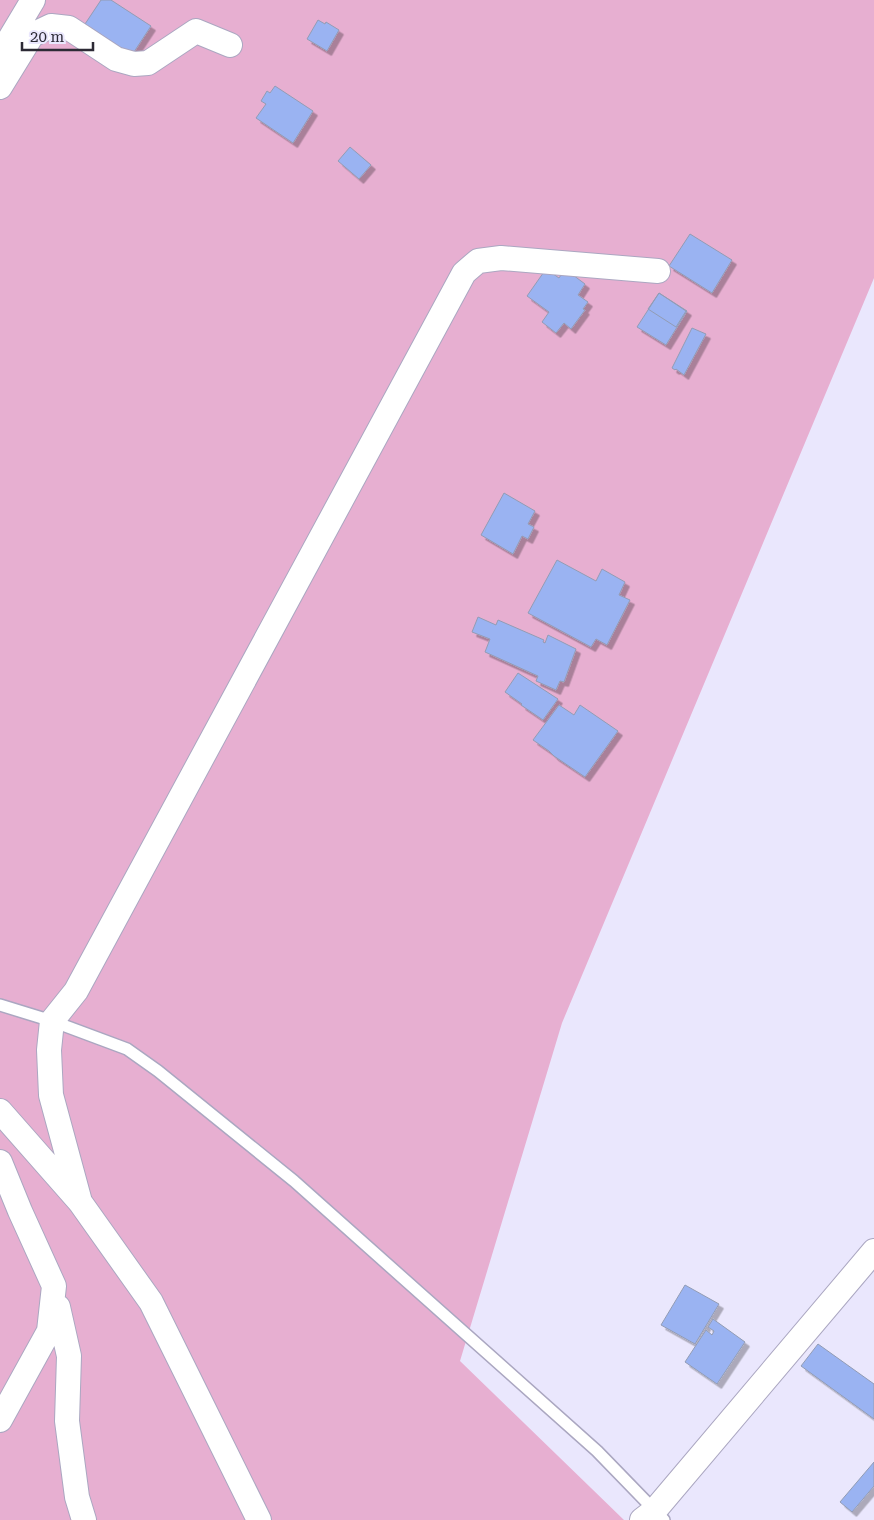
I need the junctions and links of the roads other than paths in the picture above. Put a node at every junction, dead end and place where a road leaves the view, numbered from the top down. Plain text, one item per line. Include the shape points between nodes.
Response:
1 (33, 0) edge
2 (230, 45) dead end
3 (0, 55) edge
4 (0, 87) edge
5 (658, 271) dead end
6 (0, 1006) edge
7 (52, 1021) junction
8 (0, 1111) edge
9 (0, 1162) edge
10 (80, 1202) junction
11 (874, 1251) edge
12 (54, 1286) junction
13 (0, 1420) edge
14 (654, 1517) edge
15 (84, 1520) edge
16 (259, 1520) edge

1 - 3 street
2 - 4 street via 196,30 148,63 134,64 116,59 69,28 51,26 32,35
5 - 7 street via 501,258 478,261 464,273 76,990
6 - 7 lane
7 - 10 street via 48,1050 51,1095
7 - 14 lane via 127,1048 294,1181 597,1451
8 - 10 street
9 - 12 street
10 - 16 street via 151,1302
11 - 14 street
12 - 13 street via 49,1331
12 - 15 street via 69,1356 67,1421 77,1497

